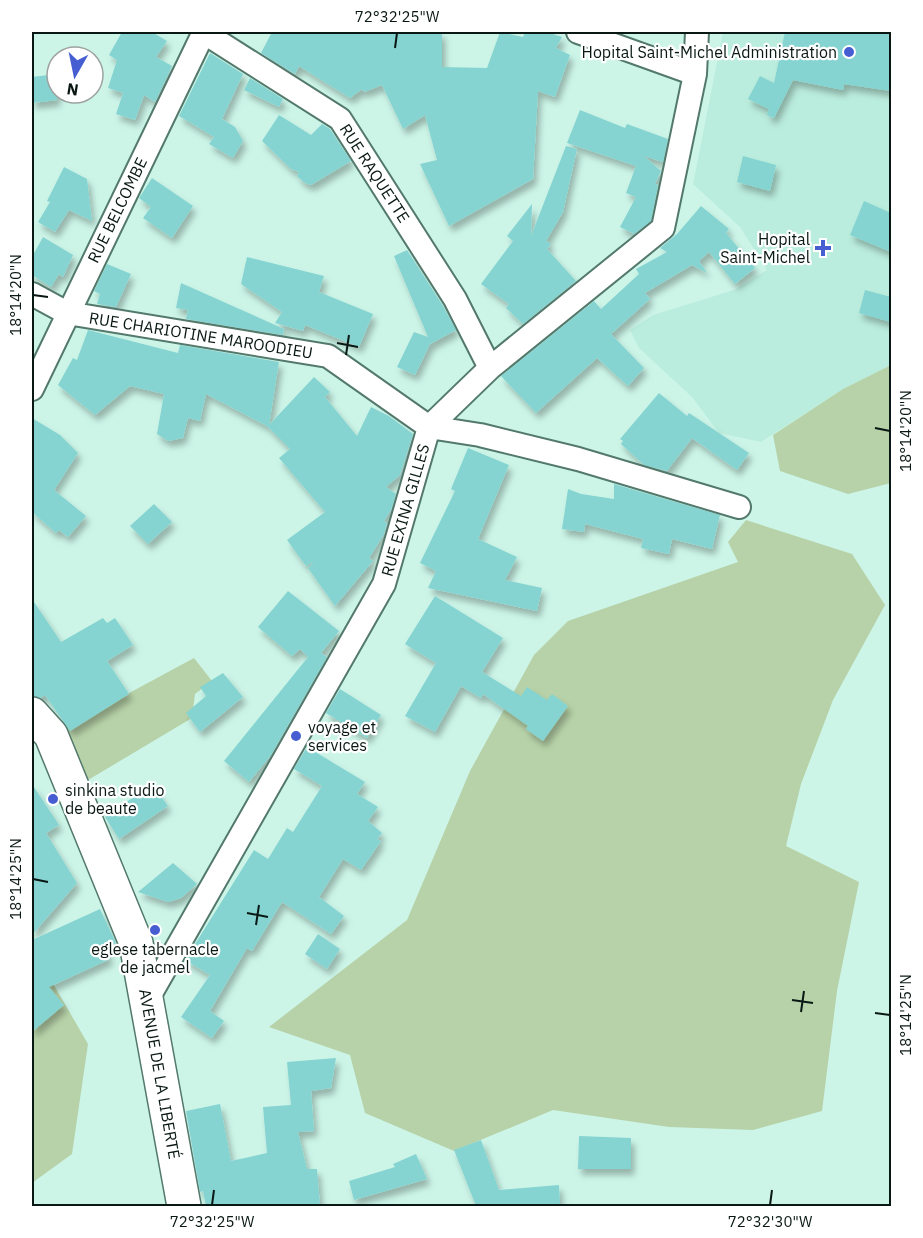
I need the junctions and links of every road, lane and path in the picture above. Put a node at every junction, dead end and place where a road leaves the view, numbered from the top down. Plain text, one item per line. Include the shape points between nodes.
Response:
1 (203, 32) edge
2 (578, 32) edge
3 (697, 32) edge
4 (695, 74) junction
5 (32, 294) edge
6 (67, 313) junction
7 (490, 368) junction
8 (32, 389) edge
9 (429, 427) junction
10 (739, 507) dead end
11 (32, 714) edge
12 (146, 1002) junction
13 (184, 1206) edge

1 - 6 street, RUE BELCOMBE
1 - 7 street, RUE RAQUETTE via 340,119 455,299
2 - 4 street
3 - 4 street, RUE EXINA GILLES
4 - 7 street, RUE EXINA GILLES via 663,228
5 - 6 street, RUE CHARIOTINE MAROODIEU
6 - 8 street, RUE BELCOMBE
6 - 9 street, RUE CHARIOTINE MAROODIEU via 328,356
7 - 9 street, RUE EXINA GILLES
9 - 10 street, RUE CHARIOTINE MAROODIEU via 578,459
9 - 12 street, RUE EXINA GILLES via 384,584
11 - 12 main road, AVENUE DE LA LIBERTÉ via 51,735 136,943
12 - 13 main road, AVENUE DE LA LIBERTÉ

